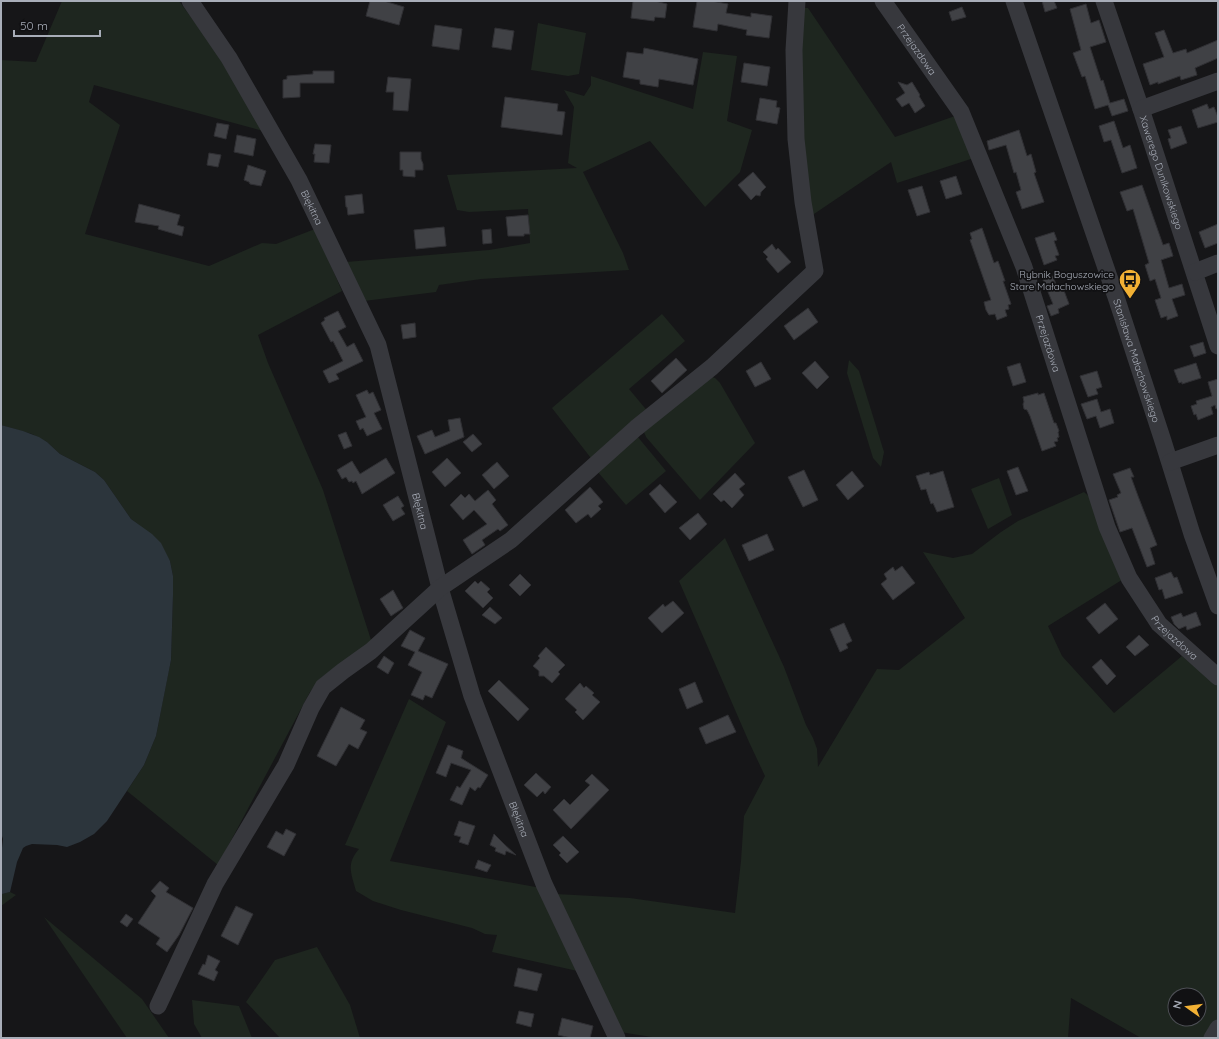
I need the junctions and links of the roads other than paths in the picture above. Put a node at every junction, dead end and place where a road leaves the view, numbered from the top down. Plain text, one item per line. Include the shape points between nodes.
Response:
1 (190, 1) edge
2 (797, 1) edge
3 (883, 1) edge
4 (1014, 1) edge
5 (1104, 1) edge
6 (1218, 81) edge
7 (1141, 109) junction
8 (1218, 263) edge
9 (1195, 272) junction
10 (1218, 346) edge
11 (1218, 444) edge
12 (1170, 462) junction
13 (440, 588) junction
14 (1218, 606) edge
15 (1218, 677) edge
16 (158, 1006) dead end
17 (1218, 1028) edge
18 (617, 1038) edge
19 (1212, 1038) edge

1 - 13 street, Błękitna via 229,58 299,180 378,345
2 - 13 street via 794,50 796,139 803,202 815,271 712,367 636,428 510,540
3 - 15 street, Przejazdowa via 961,112 1024,267 1107,527 1129,578 1159,624
4 - 12 street, Stanisława Małachowskiego
5 - 7 street, Xawerego Dunikowskiego
6 - 7 street
7 - 9 street, Xawerego Dunikowskiego
8 - 9 street
9 - 10 street, Xawerego Dunikowskiego
11 - 12 street
12 - 14 street, Stanisława Małachowskiego
13 - 16 street via 371,651 324,687 311,708 286,765 215,884
13 - 18 street, Błękitna via 472,696 544,884
17 - 19 street

